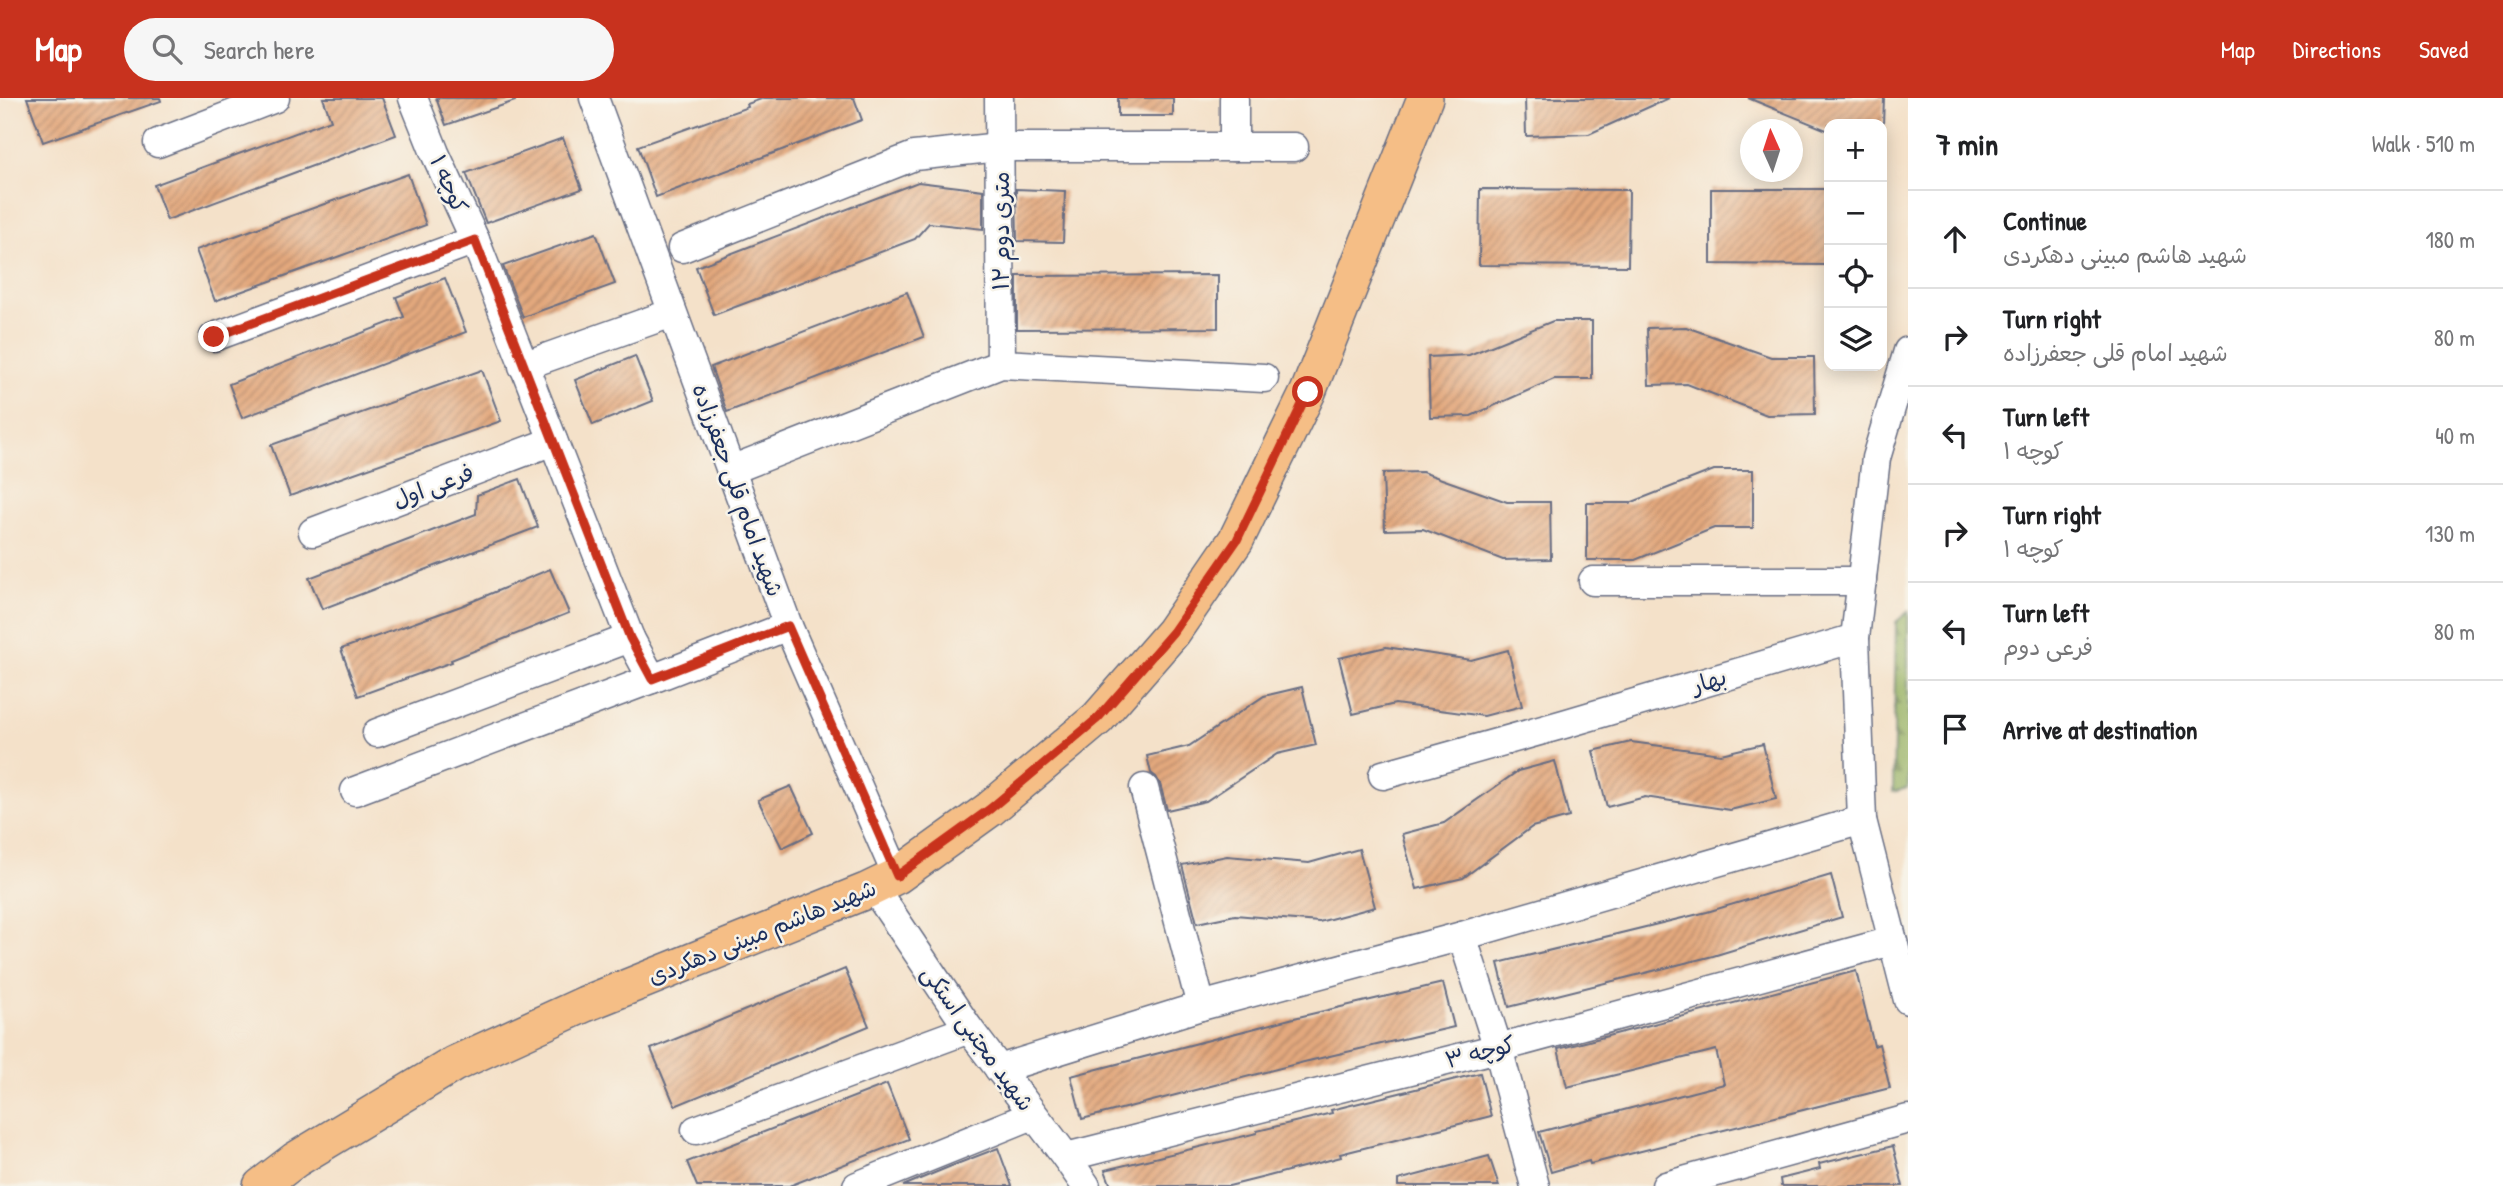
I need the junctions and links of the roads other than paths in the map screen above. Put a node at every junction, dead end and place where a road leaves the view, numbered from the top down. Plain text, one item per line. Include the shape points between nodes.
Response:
1 (275, 98) edge
2 (413, 98) edge
3 (594, 98) edge
4 (999, 98) edge
5 (1234, 98) edge
6 (1425, 98) edge
7 (158, 143) dead end
8 (1000, 147) junction
9 (1234, 147) junction
10 (1294, 147) dead end
11 (475, 240) junction
12 (682, 247) dead end
13 (672, 313) junction
14 (214, 337) dead end
15 (1908, 351) edge
16 (1001, 364) junction
17 (523, 366) junction
18 (1264, 378) dead end
19 (553, 441) junction
20 (731, 470) junction
21 (313, 532) dead end
22 (1593, 581) dead end
23 (1862, 581) junction
24 (788, 626) junction
25 (630, 638) junction
26 (1855, 638) junction
27 (652, 679) junction
28 (377, 733) dead end
29 (1383, 775) dead end
30 (1144, 788) dead end
31 (355, 791) dead end
32 (1862, 820) junction
33 (885, 882) junction
34 (1462, 936) junction
35 (1892, 941) junction
36 (1908, 1000) edge
37 (1201, 1006) junction
38 (969, 1029) junction
39 (1498, 1048) junction
40 (999, 1069) junction
41 (1033, 1115) junction
42 (1908, 1119) edge
43 (696, 1130) dead end
44 (1066, 1157) junction
45 (261, 1186) edge
46 (857, 1186) edge
47 (1086, 1186) edge
48 (1535, 1186) edge
49 (1666, 1186) edge

1 - 7 street
2 - 11 street, کوچه ۱
3 - 13 street, شهید امام قلی جعفرزاده
4 - 8 street, ۱۲ متری دوم
5 - 9 street
6 - 33 main road, شهید هاشم مبینی دهکردی via 1308,392 1237,540 1173,632 1098,718 990,809
8 - 9 street
8 - 12 street via 914,156
8 - 16 street, ۱۲ متری دوم
9 - 10 street
11 - 14 street
11 - 17 street, کوچه ۱
13 - 17 street
13 - 20 street, شهید امام قلی جعفرزاده
15 - 23 street via 1876,458
16 - 18 street
16 - 20 street
17 - 19 street, کوچه ۱
19 - 21 street, فرعی اول
19 - 25 street, کوچه ۱
20 - 24 street, شهید امام قلی جعفرزاده
22 - 23 street
23 - 26 street
24 - 27 street
24 - 33 street, شهید امام قلی جعفرزاده
25 - 27 street, کوچه ۱
25 - 28 street
26 - 29 street, بهار
26 - 32 street
27 - 31 street
30 - 37 street
32 - 34 street
32 - 35 street
33 - 38 street, شهید مجتبی استکی
33 - 45 main road, شهید هاشم مبینی دهکردی via 585,1004 454,1064 295,1160
34 - 37 street
34 - 39 street
35 - 36 street
35 - 39 street, کوچه ۳
37 - 40 street
38 - 40 street, شهید مجتبی استکی
38 - 43 street
39 - 44 street, کوچه ۳
39 - 48 street
40 - 41 street, شهید مجتبی استکی
41 - 44 street, شهید مجتبی استکی
41 - 46 street
42 - 49 street
44 - 47 street, شهید مجتبی استکی

